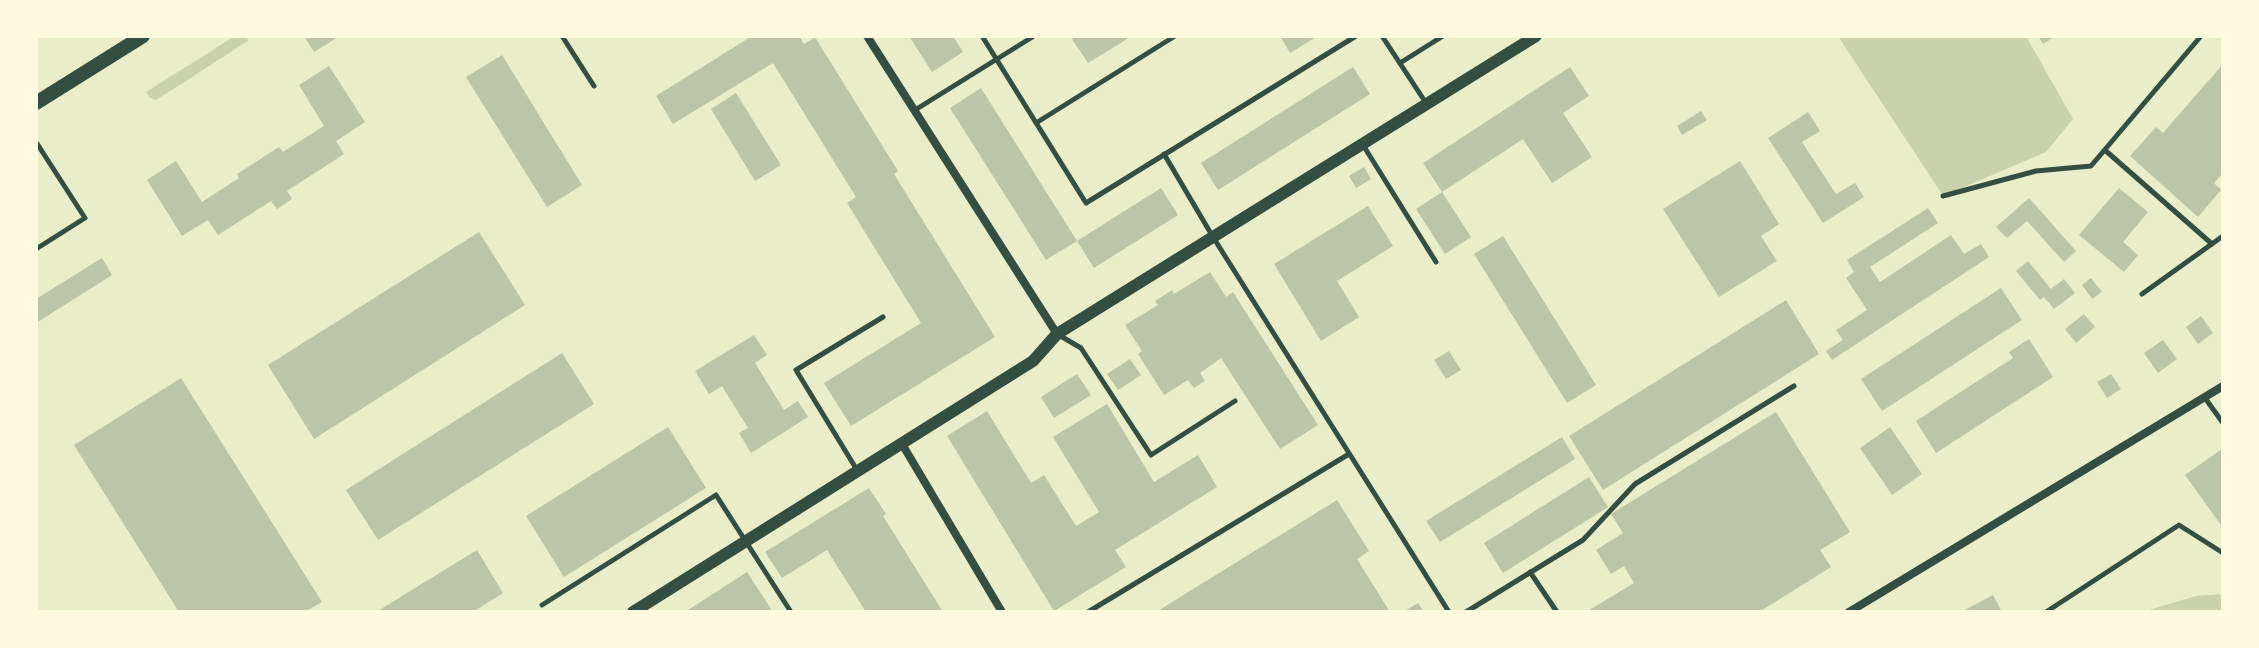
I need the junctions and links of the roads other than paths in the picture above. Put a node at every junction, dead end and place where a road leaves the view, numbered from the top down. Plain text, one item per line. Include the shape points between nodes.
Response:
1 (143, 36) edge
2 (562, 36) edge
3 (867, 36) edge
4 (982, 36) edge
5 (1034, 36) edge
6 (1175, 36) edge
7 (1356, 36) edge
8 (1382, 36) edge
9 (1443, 36) edge
10 (1536, 36) edge
11 (2201, 36) edge
12 (997, 60) junction
13 (1400, 64) junction
14 (594, 86) dead end
15 (36, 103) edge
16 (1427, 104) junction
17 (914, 111) junction
18 (1036, 123) junction
19 (36, 142) edge
20 (1362, 144) junction
21 (2106, 151) junction
22 (1164, 154) junction
23 (1943, 196) dead end
24 (2223, 236) edge
25 (1213, 237) junction
26 (2212, 244) junction
27 (36, 249) edge
28 (1436, 262) dead end
29 (2142, 294) dead end
30 (883, 317) dead end
31 (1057, 334) junction
32 (1794, 386) dead end
33 (2223, 386) edge
34 (2205, 398) junction
35 (1235, 401) dead end
36 (2223, 423) edge
37 (902, 444) junction
38 (1349, 454) junction
39 (858, 471) junction
40 (747, 540) junction
41 (2223, 553) edge
42 (1530, 572) junction
43 (542, 605) dead end
44 (633, 612) edge
45 (791, 612) edge
46 (1002, 612) edge
47 (1088, 612) edge
48 (1449, 612) edge
49 (1466, 612) edge
50 (1557, 612) edge
51 (1849, 612) edge
52 (2046, 612) edge

1 - 15 main road
2 - 14 lane
3 - 17 street
4 - 12 lane
5 - 12 lane
6 - 18 lane
7 - 22 lane
8 - 13 lane
9 - 13 lane
10 - 16 street
11 - 21 lane
12 - 17 lane
12 - 18 lane
13 - 16 lane
16 - 20 street
17 - 31 street
18 - 22 lane via 1086,203
19 - 27 lane via 85,218
20 - 25 street
20 - 28 lane
21 - 23 lane via 2091,166 2036,171
21 - 26 lane
22 - 25 lane
24 - 26 lane
25 - 31 street
25 - 38 lane
26 - 29 lane
30 - 39 lane via 796,370
31 - 35 lane via 1081,348 1151,455
31 - 37 street via 1033,361
32 - 42 lane via 1635,484 1583,540
33 - 34 street
34 - 36 lane
34 - 51 street
37 - 39 street
37 - 46 street
38 - 47 lane
38 - 48 lane
39 - 40 street
40 - 43 lane via 716,495
40 - 44 street
40 - 45 lane
41 - 52 lane via 2179,525
42 - 49 lane
42 - 50 lane

